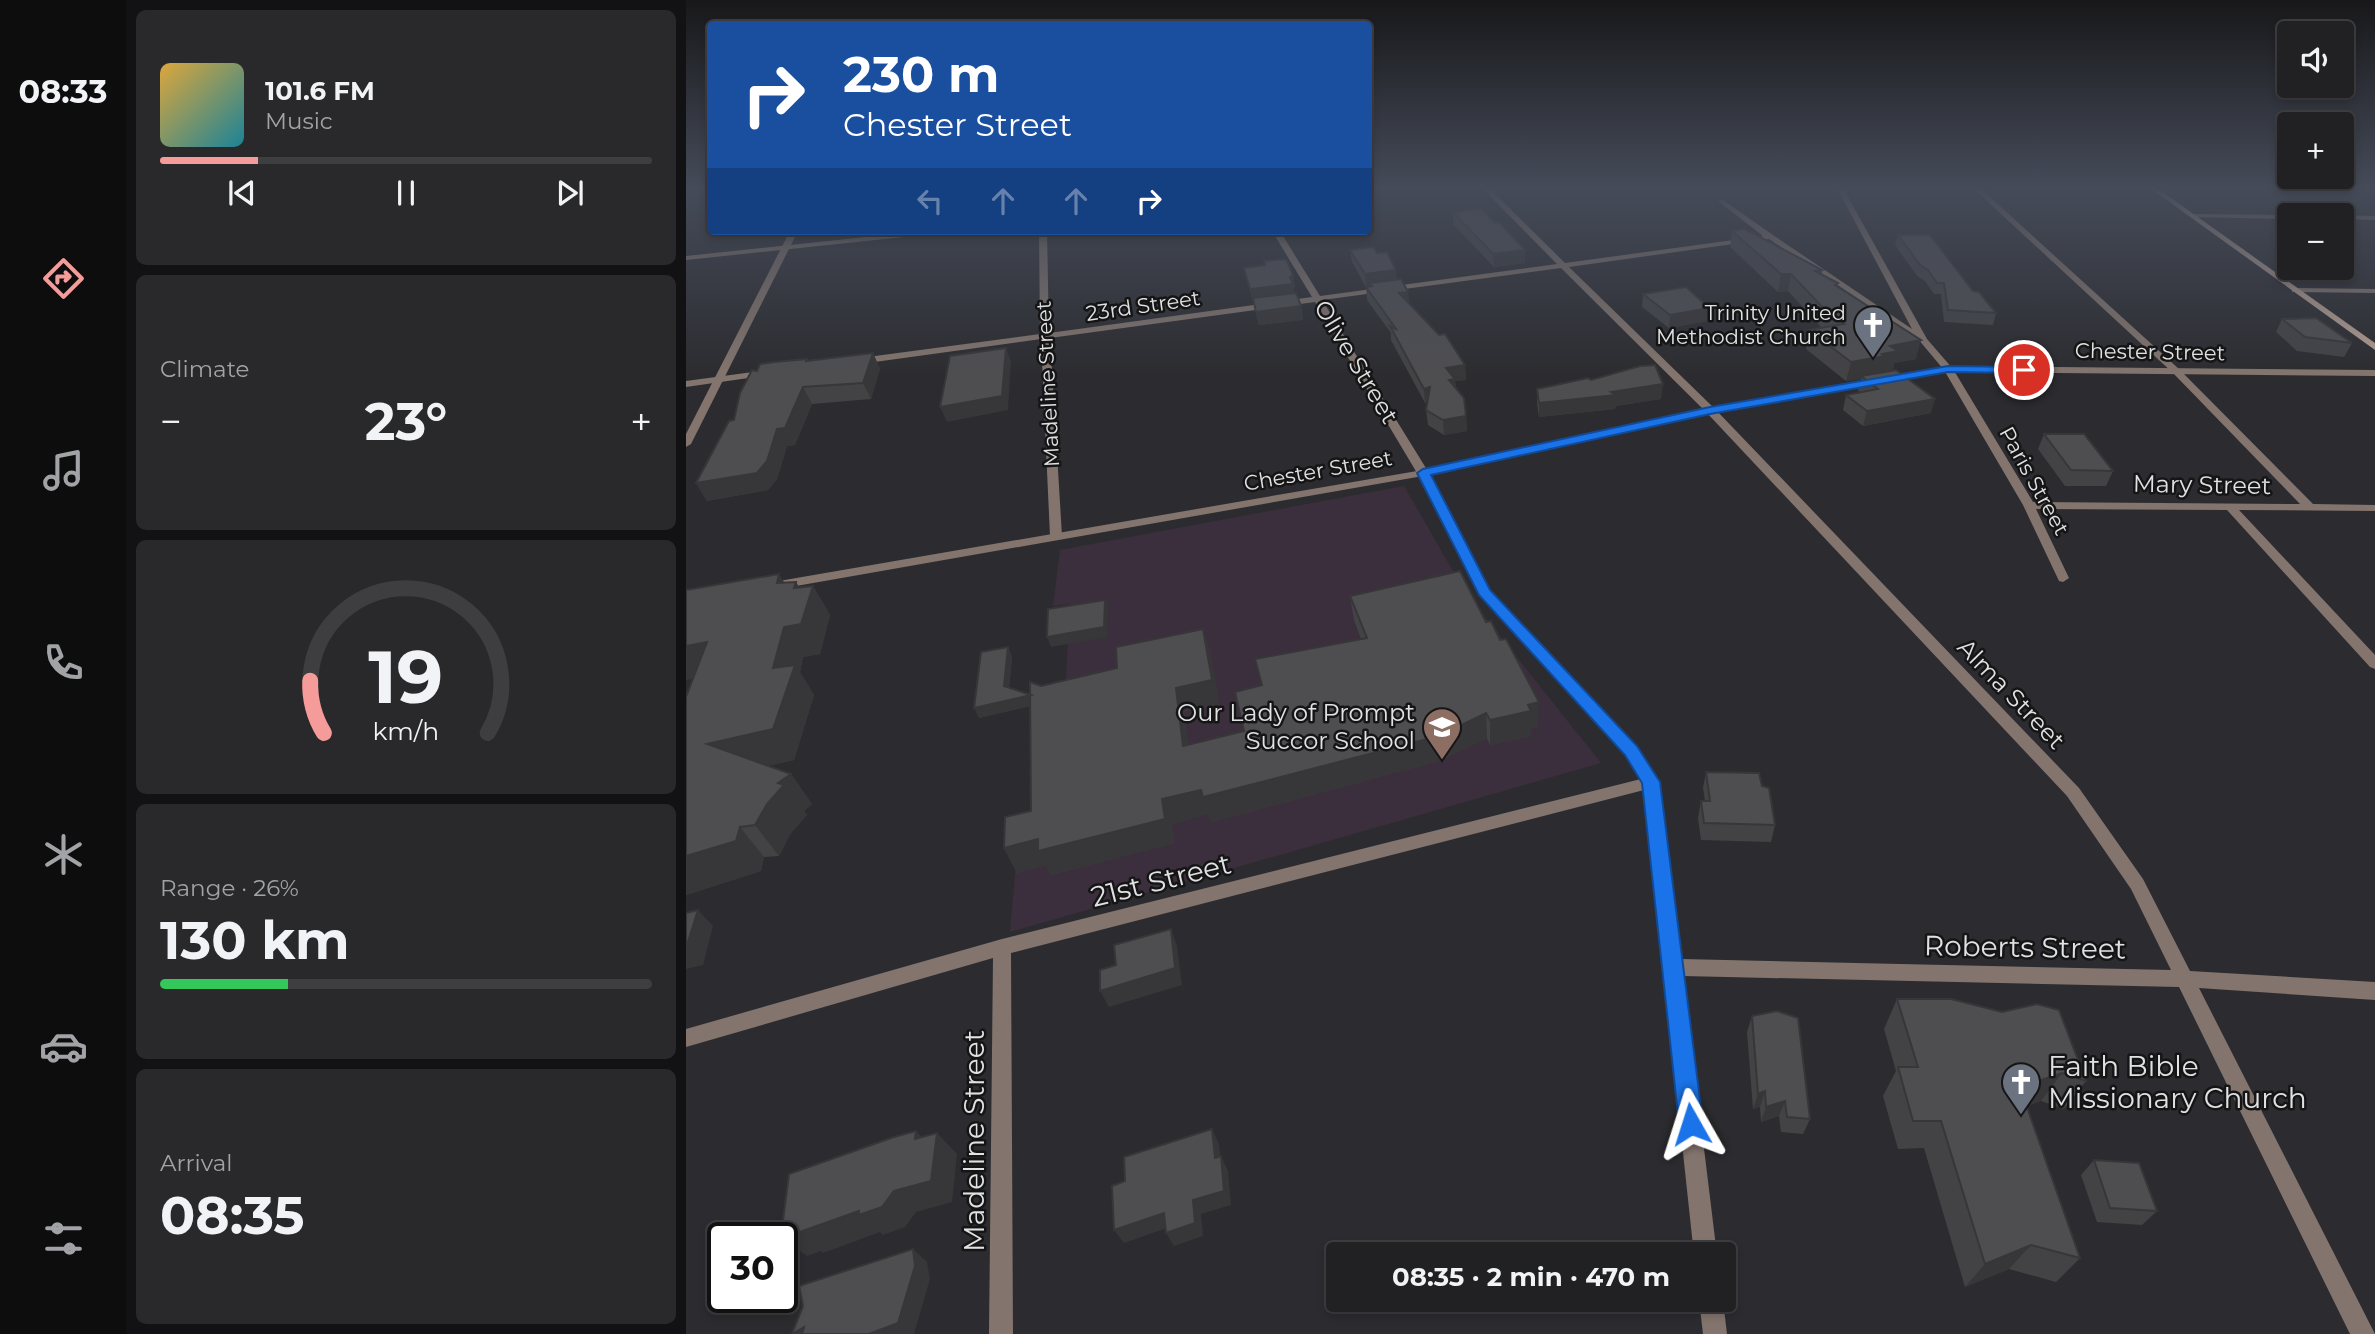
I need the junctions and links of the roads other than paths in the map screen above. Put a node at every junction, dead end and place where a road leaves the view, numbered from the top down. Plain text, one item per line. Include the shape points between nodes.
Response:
1 (756, 250) edge
2 (784, 250) edge
3 (1043, 250) edge
4 (1288, 250) edge
5 (1550, 250) edge
6 (1677, 250) edge
7 (1790, 250) edge
8 (1874, 250) edge
9 (2044, 250) edge
10 (2240, 250) edge
11 (686, 258) edge
12 (1566, 266) junction
13 (2295, 290) junction
14 (2375, 291) edge
15 (1318, 299) junction
16 (1045, 337) junction
17 (1923, 340) junction
18 (2375, 347) edge
19 (853, 362) edge
20 (1948, 369) junction
21 (2176, 371) junction
22 (771, 373) edge
23 (2375, 373) edge
24 (717, 380) junction
25 (686, 384) edge
26 (1710, 411) junction
27 (686, 444) edge
28 (1423, 473) junction
29 (2029, 505) junction
30 (2230, 506) junction
31 (2309, 507) junction
32 (2375, 508) edge
33 (1056, 536) junction
34 (2063, 578) dead end
35 (768, 587) edge
36 (2375, 664) edge
37 (1651, 782) junction
38 (1002, 947) junction
39 (1673, 967) junction
40 (2185, 979) junction
41 (2375, 991) edge
42 (686, 1038) edge
43 (1705, 1242) edge
44 (1712, 1312) edge
45 (1001, 1334) edge
46 (1715, 1334) edge
47 (2362, 1334) edge

1 - 11 street
2 - 24 street
3 - 16 street, Madeline Street
4 - 15 street, Olive Street
5 - 12 street, Alma Street
6 - 12 street, 23rd Street
7 - 17 street
8 - 17 street, Paris Street
9 - 21 street
10 - 13 main road
12 - 15 street, 23rd Street
12 - 26 street, Alma Street
13 - 14 street
13 - 18 main road
15 - 16 street, 23rd Street
15 - 28 street, Olive Street
16 - 19 street, 23rd Street
16 - 33 street, Madeline Street
17 - 20 street, Paris Street
20 - 21 street, Chester Street
20 - 26 street, Chester Street
20 - 29 street, Paris Street
21 - 23 street, Chester Street
21 - 31 street
22 - 24 street
24 - 25 street
24 - 27 street
26 - 28 street, Chester Street
26 - 40 street, Alma Street via 2073,792 2137,884
28 - 33 street, Chester Street
28 - 37 street, Olive Street via 1484,592 1631,751
29 - 30 street, Mary Street
29 - 34 street, Paris Street
30 - 31 street, Mary Street
30 - 36 street
31 - 32 street, Mary Street
33 - 35 street, Chester Street
37 - 38 street, 21st Street
37 - 39 street, Olive Street
38 - 42 street, 21st Street
38 - 45 street, Madeline Street
39 - 40 street, Roberts Street
39 - 43 street, Olive Street
40 - 41 street, Roberts Street
40 - 47 street, Alma Street
44 - 46 street

